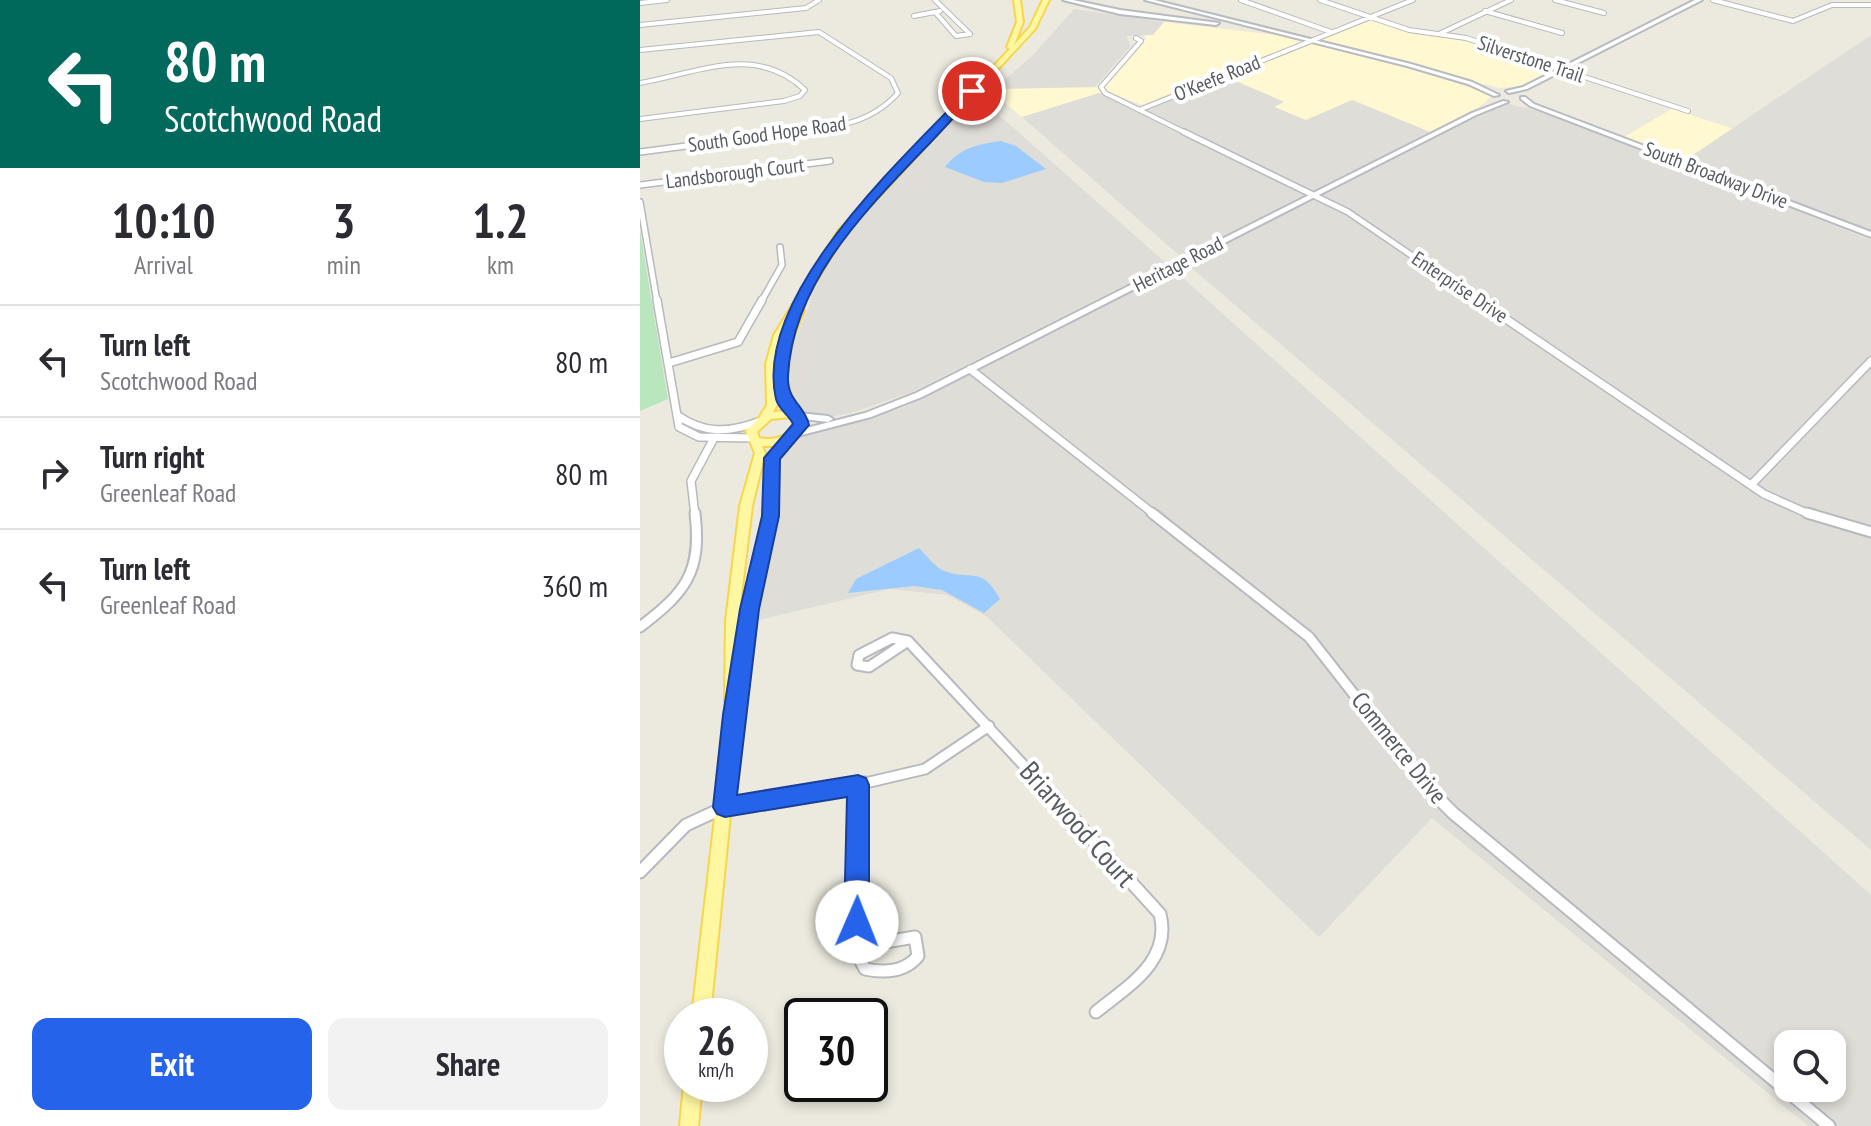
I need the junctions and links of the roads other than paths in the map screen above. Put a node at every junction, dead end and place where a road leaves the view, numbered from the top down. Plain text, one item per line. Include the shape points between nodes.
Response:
1 (667, 0) edge
2 (819, 0) edge
3 (935, 0) edge
4 (1017, 0) edge
5 (1046, 0) edge
6 (1066, 0) edge
7 (1148, 0) edge
8 (1241, 0) edge
9 (1320, 0) edge
10 (1400, 0) edge
11 (1511, 0) edge
12 (1555, 0) edge
13 (1699, 0) edge
14 (1713, 0) edge
15 (1410, 1) edge
16 (640, 3) edge
17 (1871, 5) edge
18 (945, 10) junction
19 (1485, 11) junction
20 (935, 12) junction
21 (1604, 13) dead end
22 (914, 16) dead end
23 (1371, 17) junction
24 (640, 25) edge
25 (1331, 32) junction
26 (1279, 33) junction
27 (1562, 33) dead end
28 (1439, 34) junction
29 (1136, 38) dead end
30 (1310, 41) junction
31 (640, 50) edge
32 (1005, 56) junction
33 (1563, 69) junction
34 (1552, 74) junction
35 (640, 83) edge
36 (1470, 83) junction
37 (1508, 91) junction
38 (1496, 96) junction
39 (1523, 98) junction
40 (1508, 102) junction
41 (1139, 110) junction
42 (1688, 111) dead end
43 (1474, 114) junction
44 (1560, 115) junction
45 (640, 119) edge
46 (640, 152) edge
47 (830, 161) dead end
48 (640, 185) edge
49 (1315, 194) junction
50 (640, 202) edge
51 (1871, 235) edge
52 (780, 247) dead end
53 (807, 289) junction
54 (1871, 361) edge
55 (669, 363) junction
56 (970, 369) junction
57 (880, 410) junction
58 (677, 414) junction
59 (796, 415) junction
60 (761, 420) junction
61 (790, 437) junction
62 (714, 438) junction
63 (755, 440) junction
64 (1751, 485) junction
65 (1871, 532) edge
66 (640, 627) edge
67 (909, 641) junction
68 (733, 715) junction
69 (989, 726) junction
70 (858, 785) junction
71 (725, 807) junction
72 (640, 872) edge
73 (858, 956) junction
74 (703, 998) edge
75 (1096, 1012) dead end
76 (691, 1102) edge
77 (689, 1126) edge
78 (1829, 1126) edge

1 - 16 street
2 - 24 street via 806,8
3 - 18 street
4 - 32 main road via 1020,22
5 - 32 main road via 1037,23
6 - 26 main road
7 - 26 main road
8 - 25 street
9 - 23 street, Silverstone Trail
10 - 15 street
11 - 19 street
12 - 21 street
13 - 33 main road
14 - 17 street via 1800,21 1828,6
15 - 23 street, O'Keefe Road
18 - 20 street
18 - 20 street via 968,36 956,36
19 - 27 street
19 - 28 street
20 - 22 street
23 - 25 street, O'Keefe Road
23 - 28 street, Silverstone Trail
25 - 30 street, O'Keefe Road
26 - 30 main road
28 - 33 street, Silverstone Trail
29 - 41 street, Enterprise Drive via 1141,41 1101,87
30 - 36 main road
30 - 41 street, O'Keefe Road
31 - 46 street, South Good Hope Road via 806,31 824,34 895,82 898,93 875,115 839,125
32 - 53 main road via 852,220
33 - 34 main road
33 - 42 street, Silverstone Trail
34 - 37 main road
34 - 39 main road
35 - 45 street via 757,63 805,88 803,94 784,101
36 - 37 main road
36 - 38 main road
37 - 38 main road, Heritage Road
37 - 39 main road, South Broadway Drive
38 - 40 main road, South Broadway Drive
38 - 43 main road, Heritage Road
39 - 40 main road, Heritage Road
39 - 44 main road, South Broadway Drive
40 - 43 main road, Heritage Road
40 - 44 main road, South Broadway Drive
41 - 49 street, Enterprise Drive
43 - 49 main road, Heritage Road
44 - 51 main road, South Broadway Drive
47 - 48 street, Landsborough Court
49 - 56 main road, Heritage Road
49 - 64 street, Enterprise Drive via 1362,220
50 - 55 street
52 - 55 street via 782,265 738,342
53 - 59 main road via 782,365 783,398
53 - 60 main road via 779,335 771,364 772,405
54 - 64 street
55 - 58 street
56 - 57 main road, Heritage Road
56 - 78 street, Commerce Drive via 1309,637 1412,772 1453,813
57 - 59 main road, Heritage Road via 831,419
57 - 61 main road, Heritage Road
58 - 60 street via 704,431
58 - 62 street via 684,431
59 - 60 main road
59 - 61 main road via 801,425
60 - 63 main road via 751,431
61 - 63 main road via 772,443
61 - 68 main road via 772,458 770,516
62 - 63 street
62 - 66 street via 691,481 699,547 695,568 682,591
63 - 68 main road via 760,453 745,515 730,648
64 - 65 street, Enterprise Drive via 1802,513
67 - 67 street via 885,638 859,655 857,665 869,667
67 - 69 street, Briarwood Court
68 - 71 main road
69 - 70 street via 933,765
69 - 75 street, Briarwood Court via 1163,920 1165,939 1157,957
70 - 71 street
70 - 73 street
71 - 72 street via 686,825
71 - 74 main road
73 - 73 street via 865,969 878,973 915,961 918,943 915,937 884,941
76 - 77 main road

